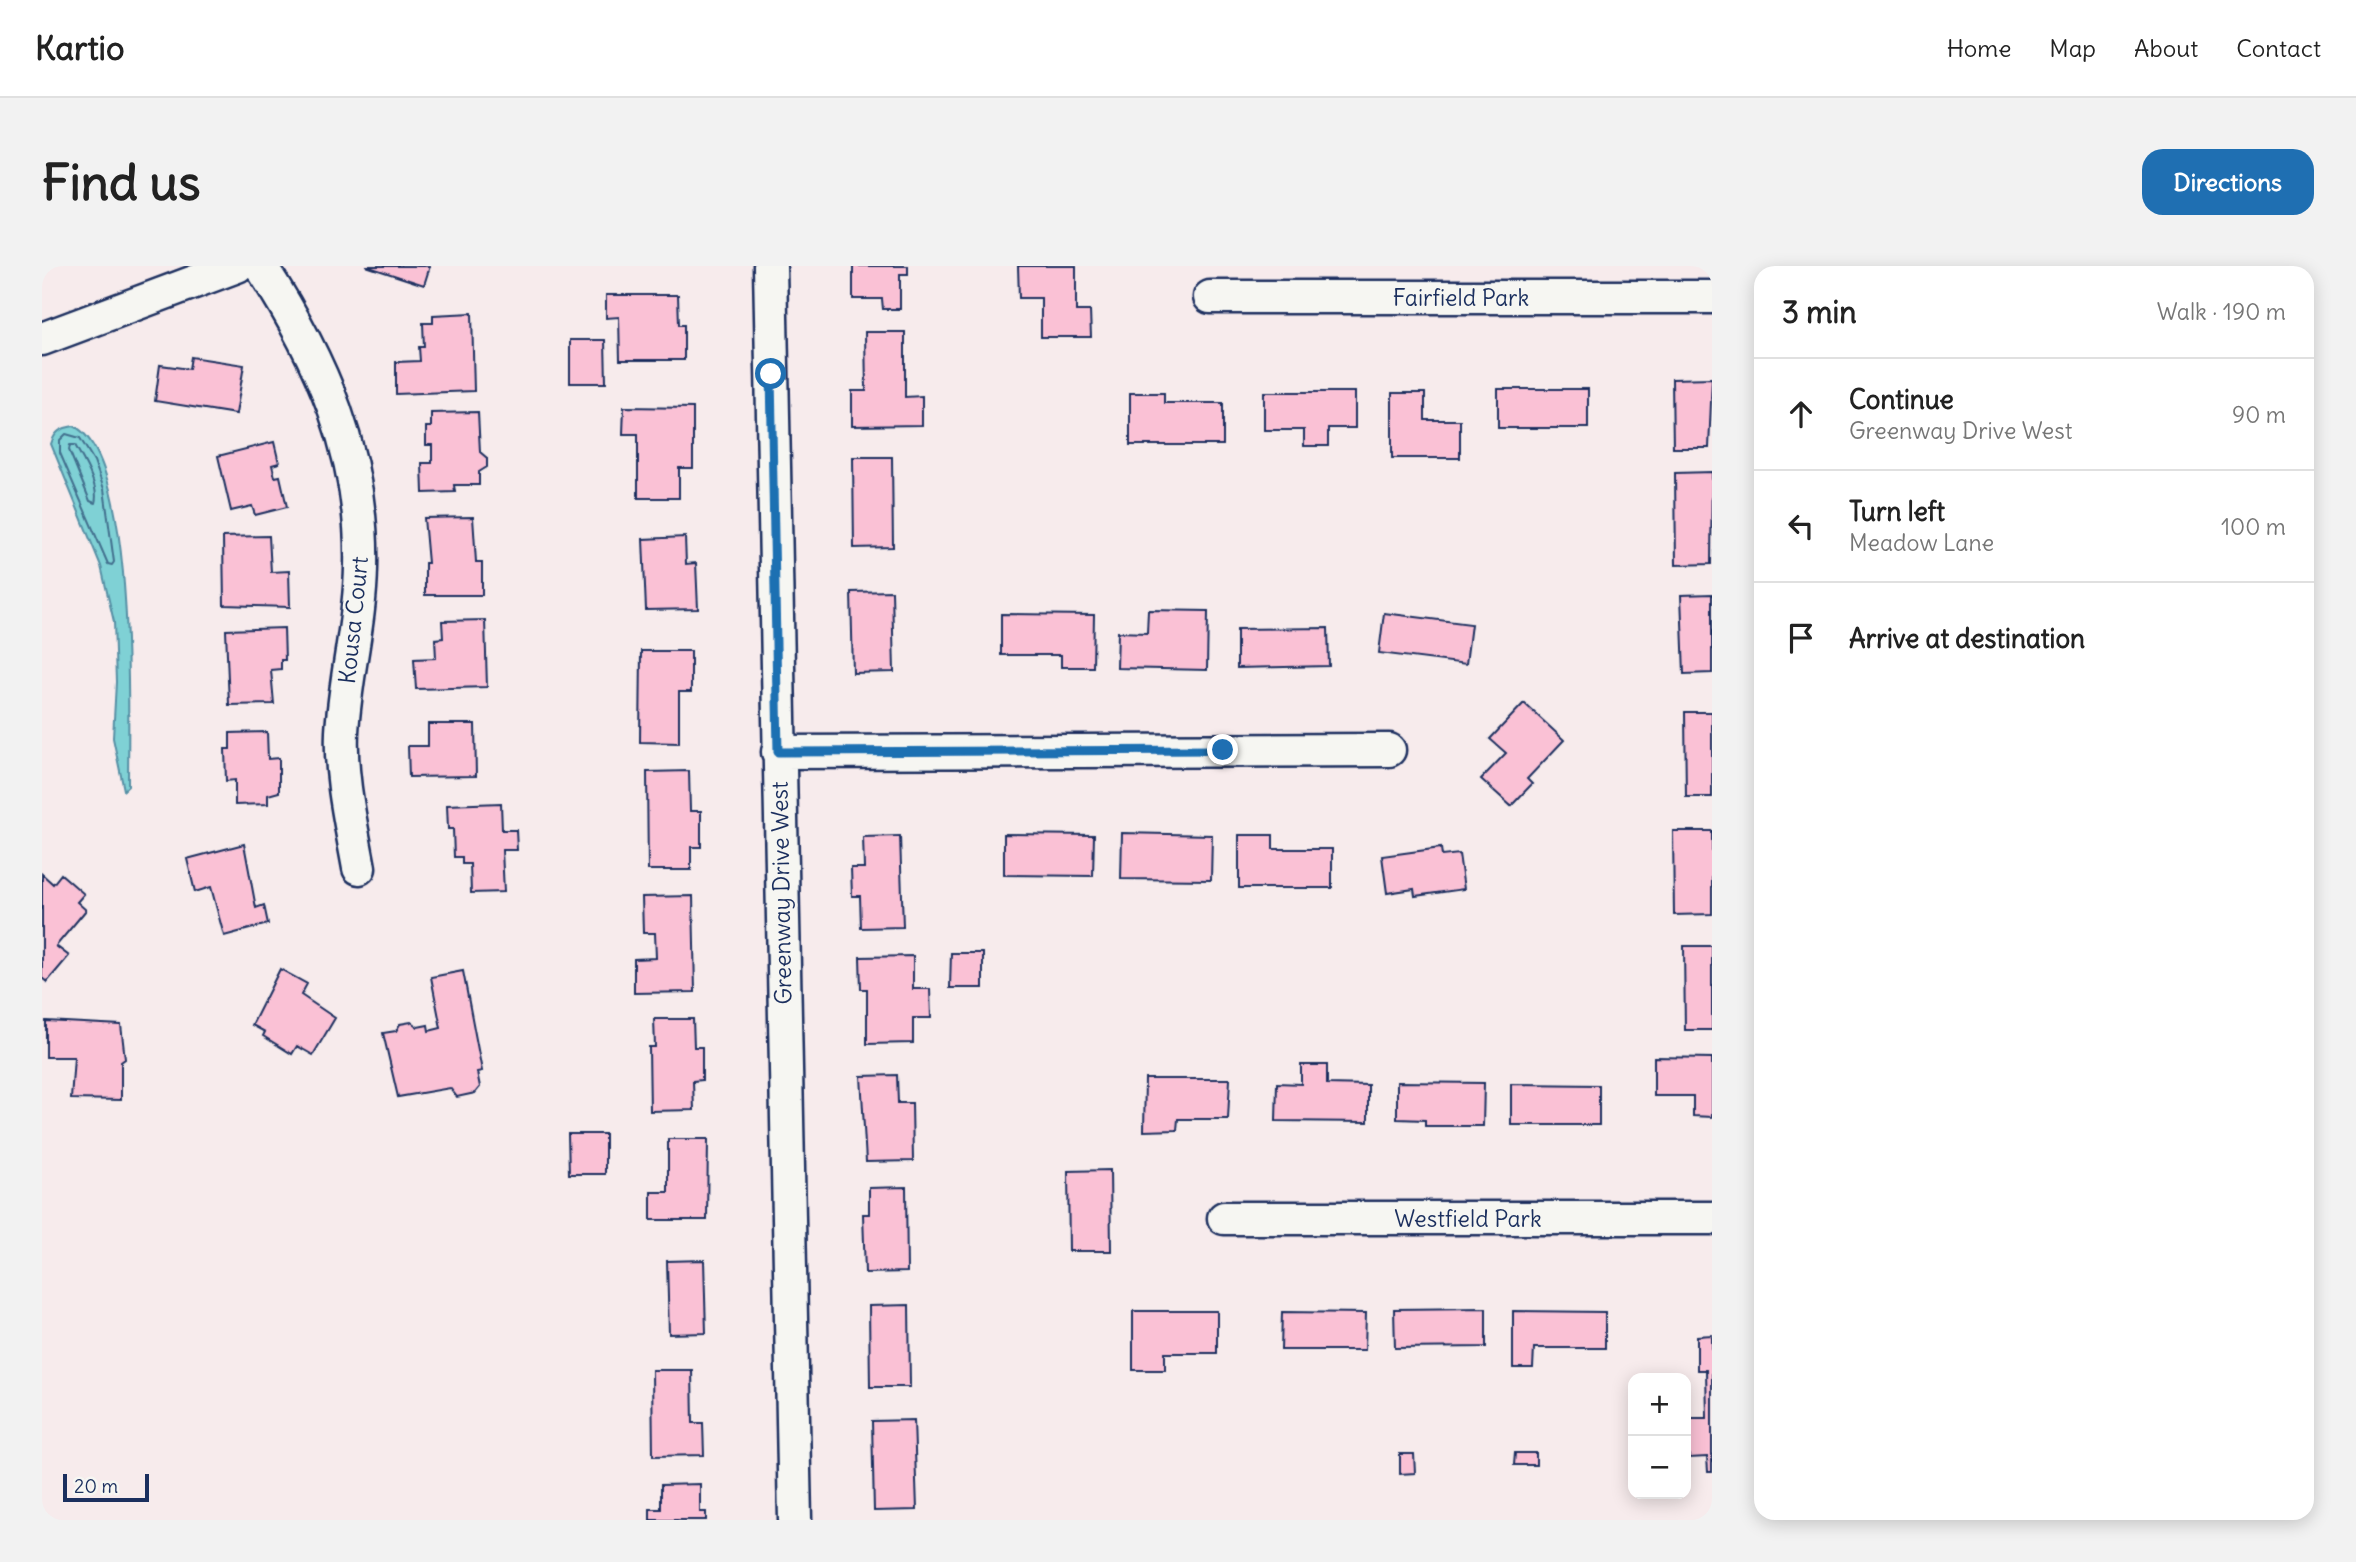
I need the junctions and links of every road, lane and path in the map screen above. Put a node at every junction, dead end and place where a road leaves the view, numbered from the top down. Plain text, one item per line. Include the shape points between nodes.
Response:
1 (237, 266) edge
2 (261, 266) edge
3 (770, 266) edge
4 (1210, 297) dead end
5 (1712, 297) edge
6 (42, 340) edge
7 (1389, 750) dead end
8 (778, 752) junction
9 (359, 868) dead end
10 (1224, 1218) dead end
11 (1712, 1218) edge
12 (795, 1520) edge

1 - 6 street
2 - 9 street, Kousa Court via 322,372 341,426 358,500 359,604 342,734 345,790
3 - 8 street, Greenway Drive West
4 - 5 street, Fairfield Park
7 - 8 street
8 - 12 street, Greenway Drive West
10 - 11 street, Westfield Park

